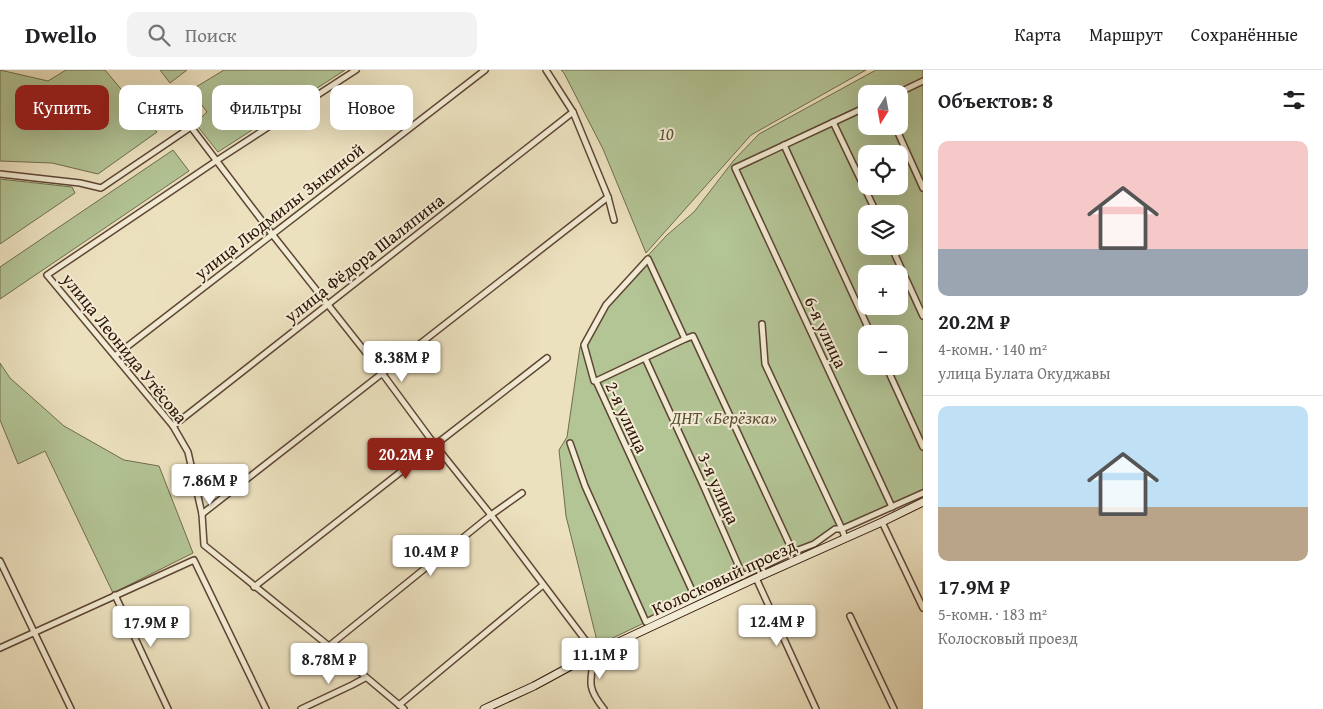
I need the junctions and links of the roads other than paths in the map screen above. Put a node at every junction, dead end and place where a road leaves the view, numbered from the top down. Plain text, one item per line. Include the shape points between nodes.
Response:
1 (356, 70) edge
2 (485, 70) edge
3 (546, 70) edge
4 (923, 81) edge
5 (908, 88) edge
6 (858, 111) edge
7 (573, 112) junction
8 (834, 122) junction
9 (898, 135) edge
10 (784, 145) junction
11 (216, 161) junction
12 (0, 174) edge
13 (923, 188) edge
14 (608, 197) junction
15 (873, 205) edge
16 (614, 220) dead end
17 (272, 234) junction
18 (896, 255) edge
19 (327, 304) junction
20 (923, 316) edge
21 (762, 324) dead end
22 (867, 325) edge
23 (685, 339) junction
24 (115, 356) junction
25 (547, 358) dead end
26 (645, 358) junction
27 (382, 374) junction
28 (890, 375) edge
29 (596, 381) junction
30 (173, 426) junction
31 (570, 443) dead end
32 (435, 445) junction
33 (923, 447) edge
34 (522, 493) dead end
35 (923, 493) edge
36 (923, 502) edge
37 (892, 508) junction
38 (202, 514) junction
39 (491, 516) junction
40 (882, 522) junction
41 (842, 529) junction
42 (845, 538) junction
43 (793, 552) junction
44 (0, 561) edge
45 (743, 576) junction
46 (756, 578) junction
47 (544, 586) junction
48 (254, 587) junction
49 (115, 596) junction
50 (695, 598) junction
51 (923, 608) edge
52 (850, 616) dead end
53 (34, 632) junction
54 (329, 646) junction
55 (0, 648) edge
56 (595, 654) junction
57 (365, 678) junction
58 (402, 707) edge
59 (71, 709) edge
60 (168, 709) edge
61 (266, 709) edge
62 (301, 709) edge
63 (484, 709) edge
64 (604, 709) edge
65 (816, 709) edge
66 (894, 709) edge

1 - 11 street
2 - 17 street, улица Людмилы Зыкиной
3 - 7 street
4 - 5 street
6 - 8 street
7 - 14 street
7 - 19 street, улица Фёдора Шаляпина
8 - 10 street
8 - 15 street
9 - 13 street
10 - 22 street
10 - 37 street, 6-я улица via 735,168
11 - 12 street via 191,127 101,188
11 - 17 street
11 - 24 street, улица Леонида Утёсова via 47,275
14 - 16 street
14 - 27 street
17 - 19 street
17 - 24 street, улица Людмилы Зыкиной
18 - 20 street
19 - 27 street
19 - 30 street, улица Фёдора Шаляпина
21 - 41 street via 765,364
23 - 26 street
23 - 29 street, 2-я улица via 648,259 606,305 584,345
23 - 43 street via 693,336
24 - 30 street, улица Леонида Утёсова
25 - 32 street
26 - 29 street
26 - 45 street, 3-я улица
27 - 32 street
27 - 38 street
28 - 33 street
29 - 50 street, 2-я улица
30 - 38 street, улица Леонида Утёсова via 188,452
31 - 50 street via 584,486 646,622
32 - 39 street
32 - 48 street
34 - 39 street
35 - 37 street
36 - 40 street, Колосковый проезд
37 - 41 street
38 - 48 street, улица Леонида Утёсова via 204,545
39 - 47 street
39 - 54 street
40 - 42 street, Колосковый проезд
40 - 51 street
41 - 42 street
41 - 43 street via 835,529 814,544
42 - 46 street, Колосковый проезд
43 - 45 street
44 - 53 street
45 - 50 street
46 - 56 street, Колосковый проезд
46 - 65 street
47 - 56 street
47 - 58 street, улица Леонида Утёсова
48 - 54 street, улица Леонида Утёсова
49 - 53 street
49 - 60 street
49 - 61 street via 194,560
52 - 66 street
53 - 55 street
53 - 59 street
54 - 57 street, улица Леонида Утёсова
56 - 63 street, Колосковый проезд
56 - 64 street via 589,680 592,692
57 - 58 street, улица Леонида Утёсова
57 - 62 street

